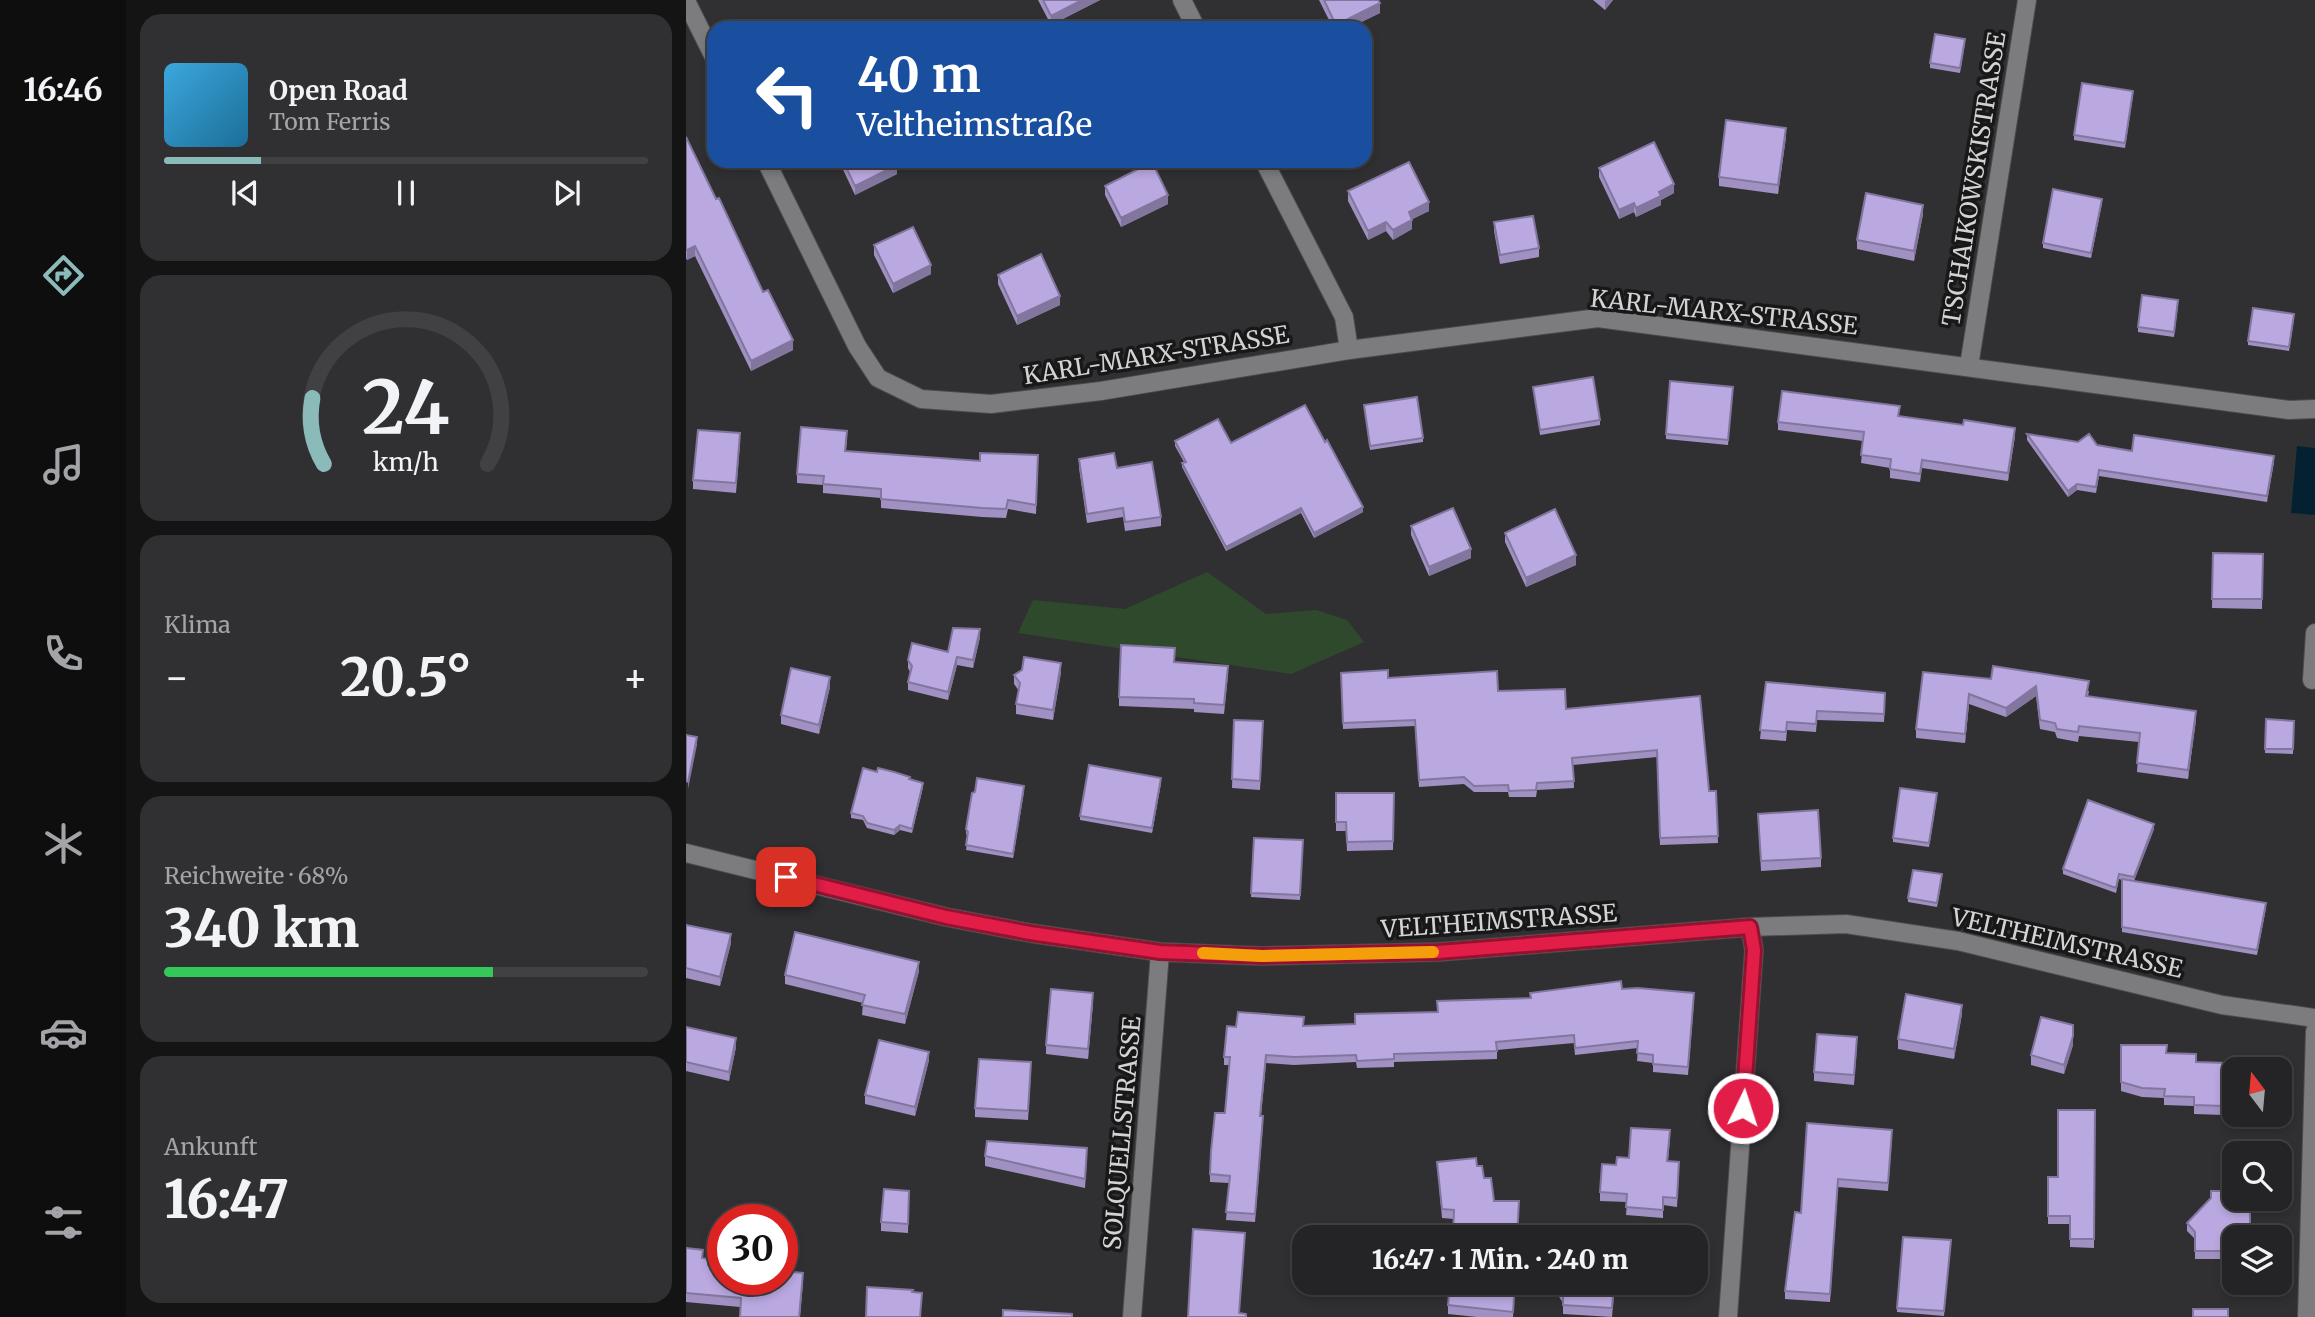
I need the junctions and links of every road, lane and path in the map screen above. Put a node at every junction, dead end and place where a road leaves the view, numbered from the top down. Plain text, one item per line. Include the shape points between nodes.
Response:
1 (1182, 0) edge
2 (2027, 0) edge
3 (686, 1) edge
4 (1192, 21) edge
5 (707, 43) edge
6 (769, 168) edge
7 (1268, 168) edge
8 (1349, 350) junction
9 (1969, 366) junction
10 (2315, 409) edge
11 (2315, 634) edge
12 (2312, 680) dead end
13 (686, 853) edge
14 (1750, 927) junction
15 (1160, 952) junction
16 (2315, 1018) edge
17 (2315, 1031) edge
18 (1132, 1317) edge
19 (1728, 1317) edge
20 (2307, 1317) edge

1 - 4 street
2 - 9 street, TSCHAIKOWSKISTRASSE
3 - 5 street
6 - 8 street, KARL-MARX-STRASSE via 857,346 878,378 920,399 991,404 1101,391
7 - 8 street via 1344,317
8 - 9 street, KARL-MARX-STRASSE via 1598,318
9 - 10 street, KARL-MARX-STRASSE via 2289,410
11 - 12 street
13 - 15 street, VELTHEIMSTRASSE via 946,917
14 - 15 street, VELTHEIMSTRASSE via 1438,952 1262,956
14 - 16 street, VELTHEIMSTRASSE via 1846,924 1958,941 2222,1005
14 - 19 street via 1754,950
15 - 18 street, SOLQUELLSTRASSE
17 - 20 street

